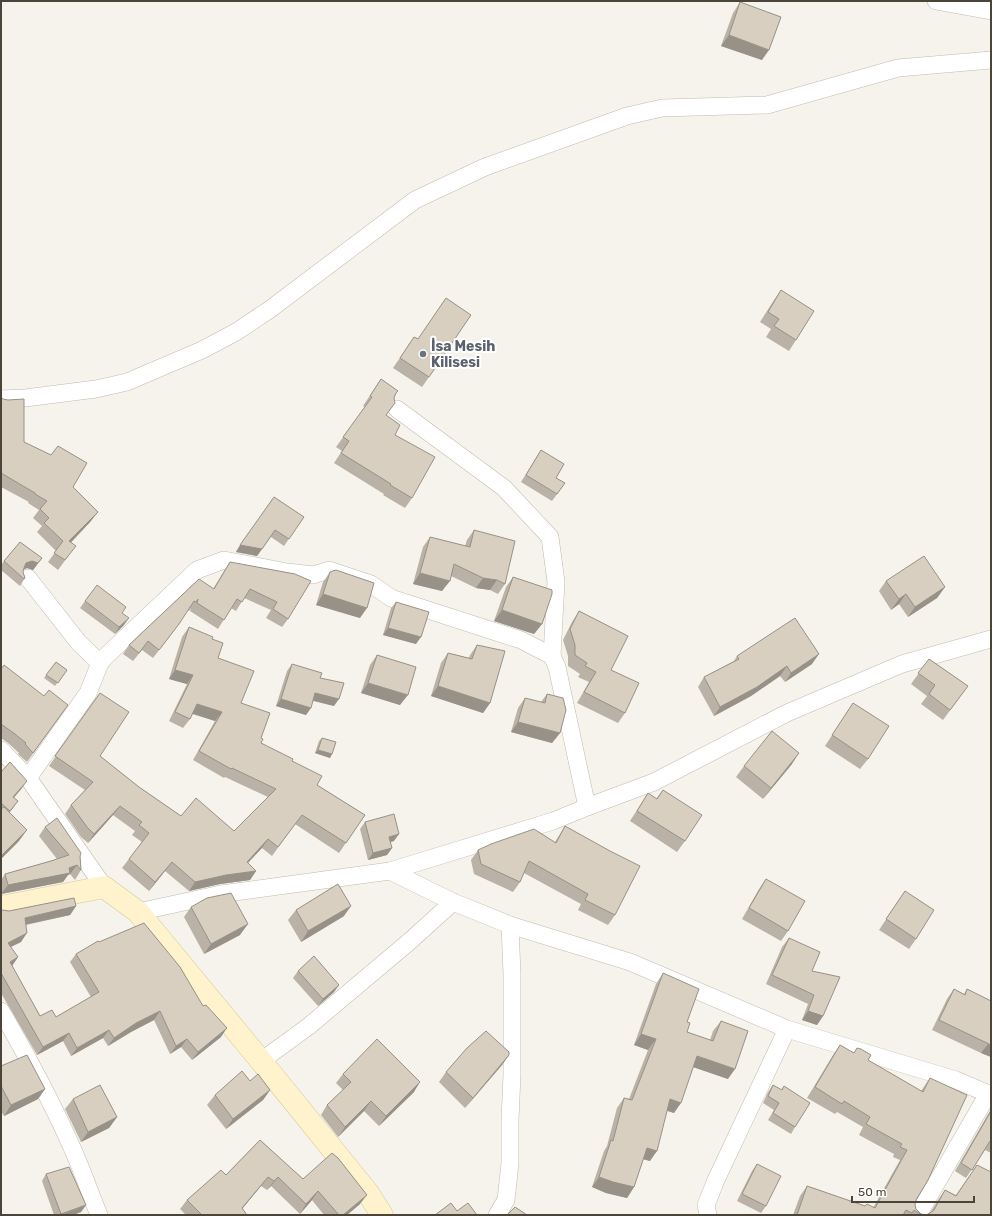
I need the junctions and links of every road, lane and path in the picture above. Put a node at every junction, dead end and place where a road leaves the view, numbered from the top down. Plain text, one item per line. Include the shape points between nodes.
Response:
1 (936, 1) edge
2 (991, 11) edge
3 (991, 60) edge
4 (1, 399) edge
5 (397, 408) dead end
6 (28, 578) dead end
7 (991, 639) edge
8 (552, 656) junction
9 (100, 663) junction
10 (1, 750) edge
11 (28, 778) junction
12 (587, 807) junction
13 (390, 871) junction
14 (104, 887) junction
15 (453, 902) junction
16 (1, 907) edge
17 (138, 912) junction
18 (510, 925) junction
19 (1, 1011) edge
20 (787, 1029) junction
21 (261, 1061) junction
22 (989, 1095) edge
23 (99, 1215) edge
24 (382, 1215) edge
25 (497, 1215) edge
26 (708, 1215) edge
27 (918, 1215) edge

1 - 2 street
3 - 4 street via 898,68 767,105 662,108 627,116 485,167 415,200 269,310 202,350 127,382 96,389
5 - 8 street via 504,488 550,537 556,582
6 - 9 street via 79,643
7 - 12 street via 902,664 787,713 654,782
8 - 9 street via 521,640 391,598 371,584 329,570 313,575 224,560 197,570
8 - 12 street via 557,667
9 - 11 street via 88,693
10 - 11 street
11 - 14 street
12 - 13 street via 553,821
13 - 15 street
13 - 17 street via 221,894
14 - 16 street
14 - 17 street
15 - 18 street
15 - 21 street via 309,1026
17 - 21 street
18 - 20 street via 630,962
18 - 25 street via 510,1163 506,1200
19 - 23 street via 50,1102
20 - 22 street via 956,1080
20 - 26 street via 716,1180 706,1204
21 - 24 street via 368,1193
22 - 27 street

